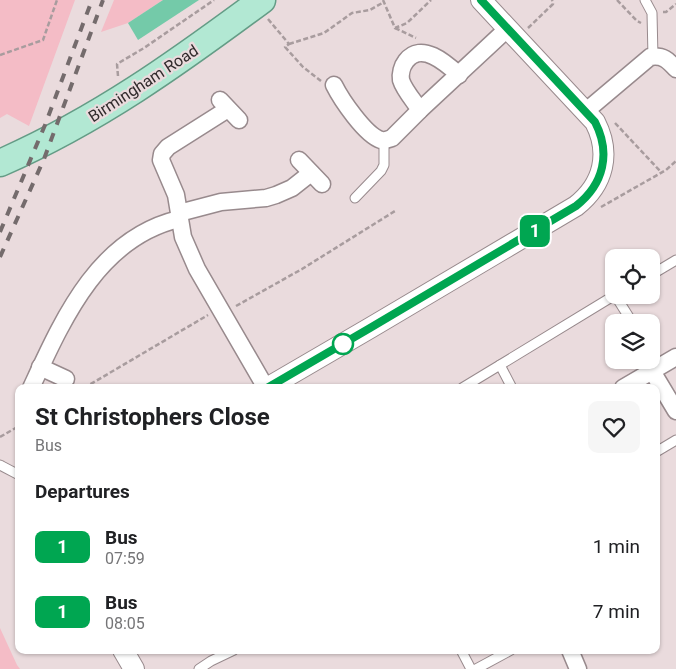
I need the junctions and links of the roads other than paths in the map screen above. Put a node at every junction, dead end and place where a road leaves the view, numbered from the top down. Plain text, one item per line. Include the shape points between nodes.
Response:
1 (481, 0) edge
2 (645, 0) edge
3 (259, 2) edge
4 (516, 30) junction
5 (652, 57) junction
6 (676, 69) edge
7 (459, 75) junction
8 (334, 85) road end
9 (229, 110) dead end
10 (420, 110) junction
11 (586, 111) junction
12 (384, 140) junction
13 (9, 159) edge
14 (299, 160) dead end
15 (355, 198) dead end
16 (179, 216) junction
17 (676, 260) edge
18 (660, 269) edge
19 (605, 302) edge
20 (676, 357) edge
21 (660, 363) edge
22 (500, 365) junction
23 (40, 367) junction
24 (649, 369) edge
25 (656, 369) edge
26 (66, 380) dead end
27 (33, 384) edge
28 (264, 384) edge
29 (273, 384) edge
30 (469, 384) edge
31 (510, 384) edge
32 (628, 384) edge
33 (676, 411) edge
34 (676, 440) edge
35 (660, 450) edge
36 (0, 465) edge
37 (15, 474) edge
38 (125, 654) edge
39 (226, 654) edge
40 (463, 654) edge
41 (504, 654) edge
42 (572, 654) edge
43 (134, 669) edge
44 (199, 669) edge
45 (471, 669) edge
46 (476, 669) edge
47 (578, 669) edge

1 - 4 street
2 - 5 lane via 652,13
3 - 13 main road, Birmingham Road via 145,84 84,122
4 - 7 street
4 - 11 street
5 - 6 street via 666,58
5 - 11 street via 643,61
7 - 10 street
7 - 10 street via 428,53 411,56 402,67 402,81
8 - 12 street via 350,112 374,136
9 - 16 street via 174,143 162,154 161,160 176,195
10 - 12 street via 392,138
11 - 29 street via 599,130 604,160 599,180 586,199
12 - 15 lane via 381,171
14 - 16 street via 316,178 276,195 228,201
16 - 23 street via 143,233 97,271 73,303
16 - 28 street via 183,237 197,269
17 - 18 lane
19 - 22 lane
20 - 21 street
22 - 30 lane
22 - 31 lane
23 - 26 street
23 - 27 street
24 - 32 street
25 - 33 street
34 - 35 lane
36 - 37 lane
38 - 43 street
39 - 44 lane
40 - 45 lane
41 - 46 lane
42 - 47 street

